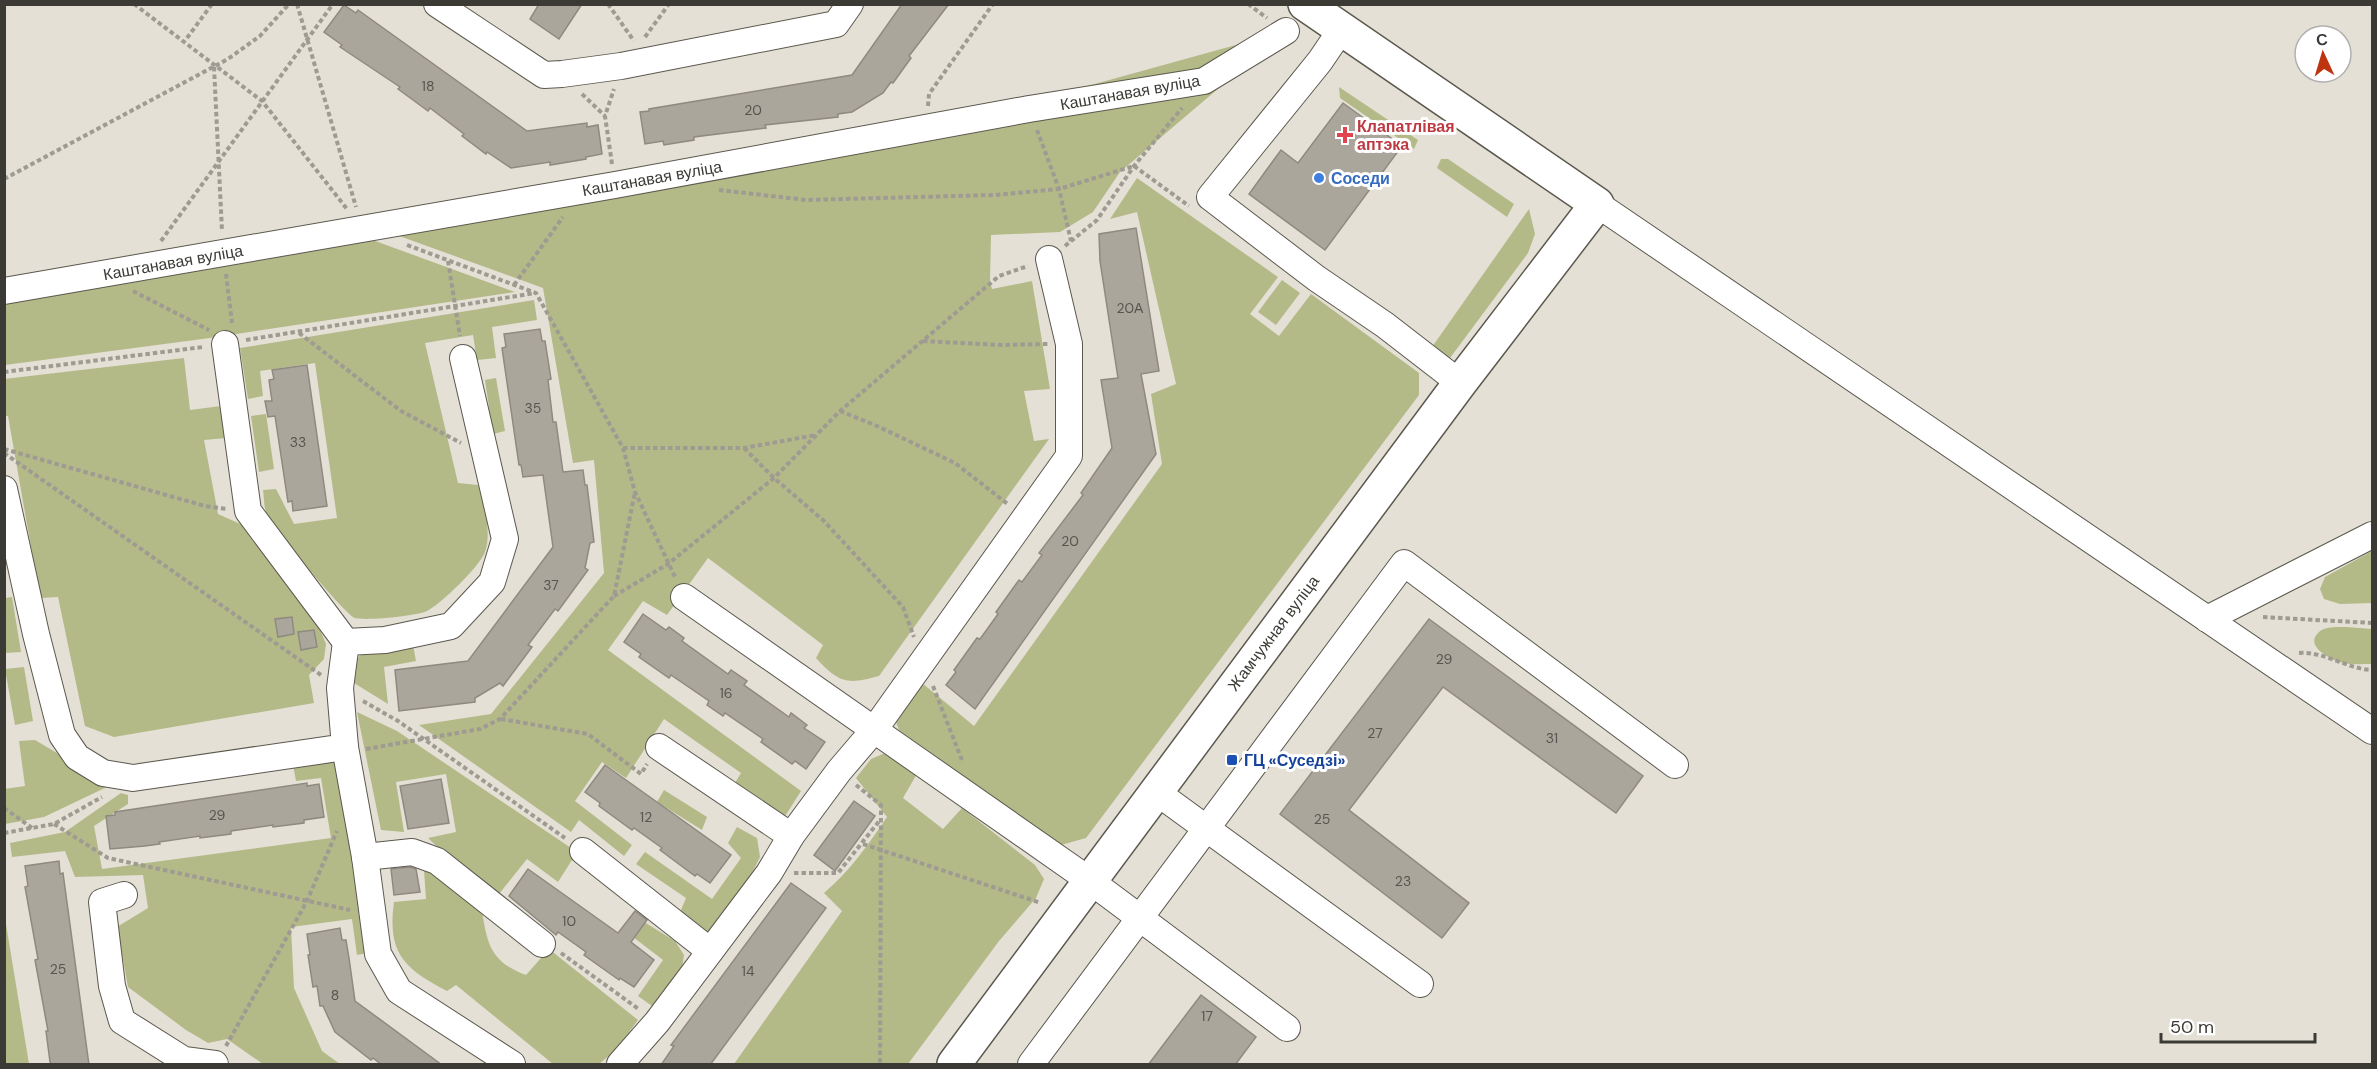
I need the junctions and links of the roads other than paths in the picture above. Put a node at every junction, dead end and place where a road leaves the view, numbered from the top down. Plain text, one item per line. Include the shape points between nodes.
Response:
1 (437, 4) edge
2 (850, 4) edge
3 (1305, 4) edge
4 (1341, 30) junction
5 (1286, 31) dead end
6 (1597, 204) junction
7 (1049, 259) road end
8 (4, 291) edge
9 (230, 343) road end
10 (463, 358) road end
11 (1460, 383) junction
12 (4, 489) edge
13 (2373, 535) edge
14 (684, 597) road end
15 (2212, 617) junction
16 (346, 642) junction
17 (874, 730) junction
18 (2373, 731) edge
19 (345, 747) junction
20 (658, 747) road end
21 (1676, 765) dead end
22 (1155, 791) junction
23 (1205, 828) junction
24 (791, 836) junction
25 (583, 851) road end
26 (365, 857) junction
27 (1089, 880) junction
28 (124, 895) dead end
29 (1139, 917) junction
30 (542, 944) road end
31 (710, 951) junction
32 (1420, 984) dead end
33 (1287, 1029) dead end
34 (218, 1059) edge
35 (512, 1065) edge
36 (620, 1065) edge
37 (954, 1065) edge
38 (1031, 1065) edge

1 - 2 street via 544,75 621,66 836,24
3 - 4 main road
4 - 6 main road
4 - 11 street via 1210,197
5 - 8 street, Каштанавая вуліца via 1204,81
6 - 11 main road, Жамчужная вуліца
6 - 15 street
7 - 17 street via 1069,344 1069,456
9 - 16 street via 248,511
10 - 16 street via 505,539 492,582 452,626 385,640
11 - 22 main road, Жамчужная вуліца
12 - 19 street via 62,735 77,757 104,773 133,778
13 - 15 street
14 - 17 street
15 - 18 street via 2263,657
16 - 19 street via 340,688
17 - 24 street
17 - 27 street
19 - 26 street
20 - 24 street
21 - 23 street via 1404,563
22 - 23 street
22 - 27 main road, Жамчужная вуліца
23 - 29 street
23 - 32 street
24 - 31 street via 769,873
25 - 31 street
26 - 30 street via 412,852 437,861
26 - 35 street via 378,954 399,991
27 - 29 street
27 - 37 main road, Жамчужная вуліца
28 - 34 street via 102,902 112,986 122,1021 184,1060
29 - 33 street
29 - 38 street
31 - 36 street

